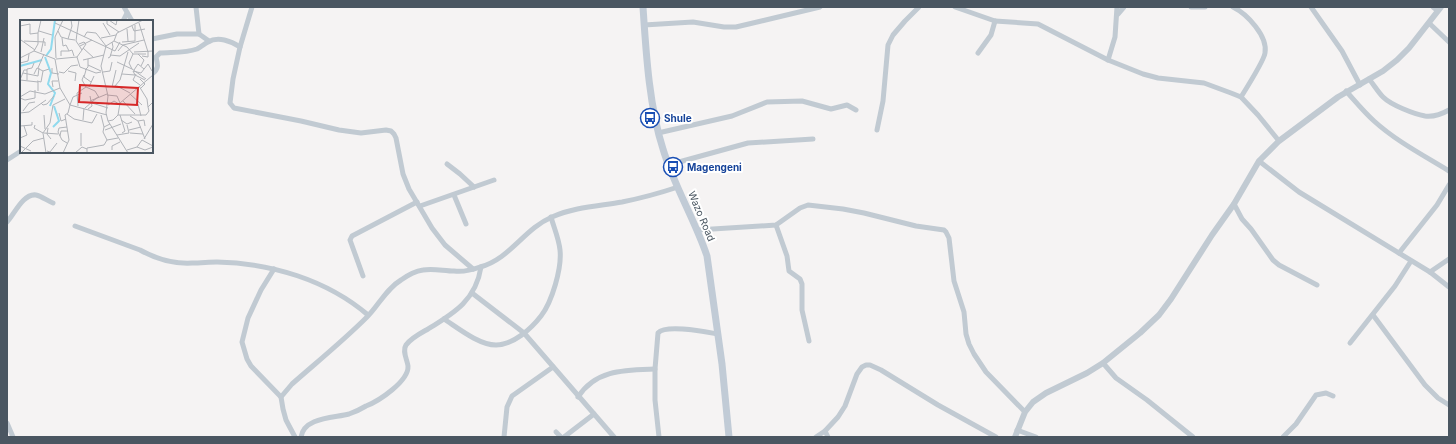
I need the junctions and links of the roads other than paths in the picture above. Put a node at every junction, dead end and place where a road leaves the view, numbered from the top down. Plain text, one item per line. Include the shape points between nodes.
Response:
1 (124, 7) edge
2 (196, 7) edge
3 (252, 7) edge
4 (643, 7) edge
5 (820, 7) edge
6 (920, 7) edge
7 (955, 7) edge
8 (1117, 7) edge
9 (1124, 7) edge
10 (1191, 7) edge
11 (1205, 7) edge
12 (1233, 7) edge
13 (1311, 7) edge
14 (1438, 8) edge
15 (802, 9) edge
16 (126, 13) junction
17 (1118, 14) junction
18 (123, 20) edge
19 (131, 20) edge
20 (995, 21) junction
21 (1428, 23) junction
22 (644, 25) junction
23 (198, 34) junction
24 (153, 39) edge
25 (209, 41) junction
26 (1449, 42) edge
27 (240, 47) junction
28 (978, 54) dead end
29 (1108, 60) junction
30 (153, 73) edge
31 (1369, 79) junction
32 (1360, 85) junction
33 (1346, 91) junction
34 (1241, 97) junction
35 (856, 110) dead end
36 (1449, 110) edge
37 (877, 130) dead end
38 (658, 133) junction
39 (813, 139) dead end
40 (1279, 141) junction
41 (20, 152) edge
42 (7, 160) edge
43 (1259, 162) junction
44 (447, 164) dead end
45 (668, 165) junction
46 (1449, 171) edge
47 (494, 180) dead end
48 (1449, 185) edge
49 (474, 187) junction
50 (678, 187) junction
51 (454, 195) junction
52 (53, 203) dead end
53 (418, 204) junction
54 (1234, 204) junction
55 (551, 217) junction
56 (7, 222) edge
57 (466, 224) dead end
58 (776, 225) junction
59 (75, 226) dead end
60 (697, 230) junction
61 (1399, 253) junction
62 (1449, 259) edge
63 (1411, 261) junction
64 (481, 267) junction
65 (274, 269) junction
66 (473, 269) junction
67 (1430, 272) junction
68 (363, 276) dead end
69 (1317, 285) dead end
70 (1449, 287) edge
71 (472, 293) junction
72 (368, 315) junction
73 (1373, 315) junction
74 (444, 319) junction
75 (524, 334) junction
76 (718, 334) junction
77 (809, 341) dead end
78 (1350, 343) dead end
79 (1103, 363) junction
80 (553, 367) junction
81 (655, 369) junction
82 (1333, 396) dead end
83 (281, 397) junction
84 (578, 397) junction
85 (1449, 405) edge
86 (1025, 412) junction
87 (594, 414) junction
88 (7, 423) edge
89 (825, 431) junction
90 (556, 432) dead end
91 (293, 434) edge
92 (301, 434) edge
93 (1016, 434) edge
94 (13, 437) edge
95 (504, 437) edge
96 (563, 437) edge
97 (614, 437) edge
98 (659, 437) edge
99 (729, 437) edge
100 (816, 437) edge
101 (828, 437) edge
102 (996, 437) edge
103 (1036, 437) edge
104 (1193, 437) edge
105 (1283, 437) edge

1 - 16 street
2 - 23 street
3 - 27 street
4 - 22 main road, Wazo Road
5 - 15 street
6 - 37 street via 893,35 888,45 883,101
7 - 20 street
8 - 17 street
9 - 17 street
10 - 11 street
12 - 34 street via 1256,27 1264,44 1265,54
13 - 32 street via 1342,51
14 - 21 street
15 - 22 street via 736,27 693,22
16 - 18 street
16 - 19 street
17 - 29 street via 1113,48
20 - 28 street via 991,35
20 - 29 street via 1038,24
21 - 26 street
21 - 31 street via 1397,60
22 - 38 main road, Wazo Road via 653,110
23 - 24 street via 177,34
23 - 25 street
25 - 27 street via 224,40
25 - 30 street via 198,48 158,54 158,66
27 - 53 street via 233,78 230,102 232,107 339,130 361,133 392,131 409,189
29 - 34 street via 1143,74 1204,83
31 - 32 street
31 - 36 street via 1383,97 1393,104 1426,116
32 - 33 street
33 - 40 street
33 - 46 street via 1384,130
34 - 40 street
35 - 38 street via 847,105 826,108 802,101 768,102 732,116
38 - 45 main road, Wazo Road
39 - 45 street via 748,143
40 - 43 street
41 - 42 street
43 - 54 street
43 - 61 street via 1299,192
44 - 49 street
45 - 50 main road, Wazo Road
47 - 49 street
48 - 61 street via 1437,205
49 - 51 street
50 - 55 street via 651,196 585,207
50 - 60 main road, Wazo Road
51 - 53 street
51 - 57 street
52 - 56 street via 32,195 20,203
53 - 66 street via 445,245
53 - 68 street via 352,236 350,240
54 - 69 street via 1242,219 1273,260
54 - 79 street via 1159,314
55 - 64 street via 506,254
55 - 75 street via 560,250 559,268 542,316
58 - 60 street
58 - 77 street via 787,256 789,271 800,279 802,284 802,310
58 - 86 street via 800,208 819,205 944,230 949,238 954,281 964,312 969,344 986,372
59 - 65 street via 157,258 190,264 216,262 260,265
60 - 76 main road, Wazo Road via 708,256
61 - 63 street
62 - 67 street
63 - 67 street
63 - 73 street
64 - 66 street
64 - 71 street
65 - 72 street via 332,290
65 - 83 street via 248,318 242,342 251,366
66 - 72 street via 434,269 412,274 400,280 388,291
67 - 70 street
71 - 74 street via 462,306
71 - 75 street
72 - 83 street
73 - 78 street
73 - 85 street via 1425,385
74 - 75 street via 484,343 496,345
74 - 92 street via 406,345 404,353 407,371 398,384 384,396 350,413 312,422
75 - 80 street
76 - 81 street via 687,330 660,331 657,338
76 - 99 main road, Wazo Road
79 - 86 street via 1046,393 1033,402
79 - 104 street via 1116,378
80 - 84 street
80 - 95 street via 510,399
81 - 84 street via 608,374 590,383
81 - 98 street
82 - 105 street via 1326,393 1316,395 1296,424
83 - 91 street via 286,420
84 - 87 street
86 - 93 street
87 - 96 street
87 - 97 street
88 - 94 street
89 - 100 street
89 - 101 street
89 - 102 street via 845,406 857,374 862,367 870,365
90 - 96 street
91 - 92 street
93 - 103 street

